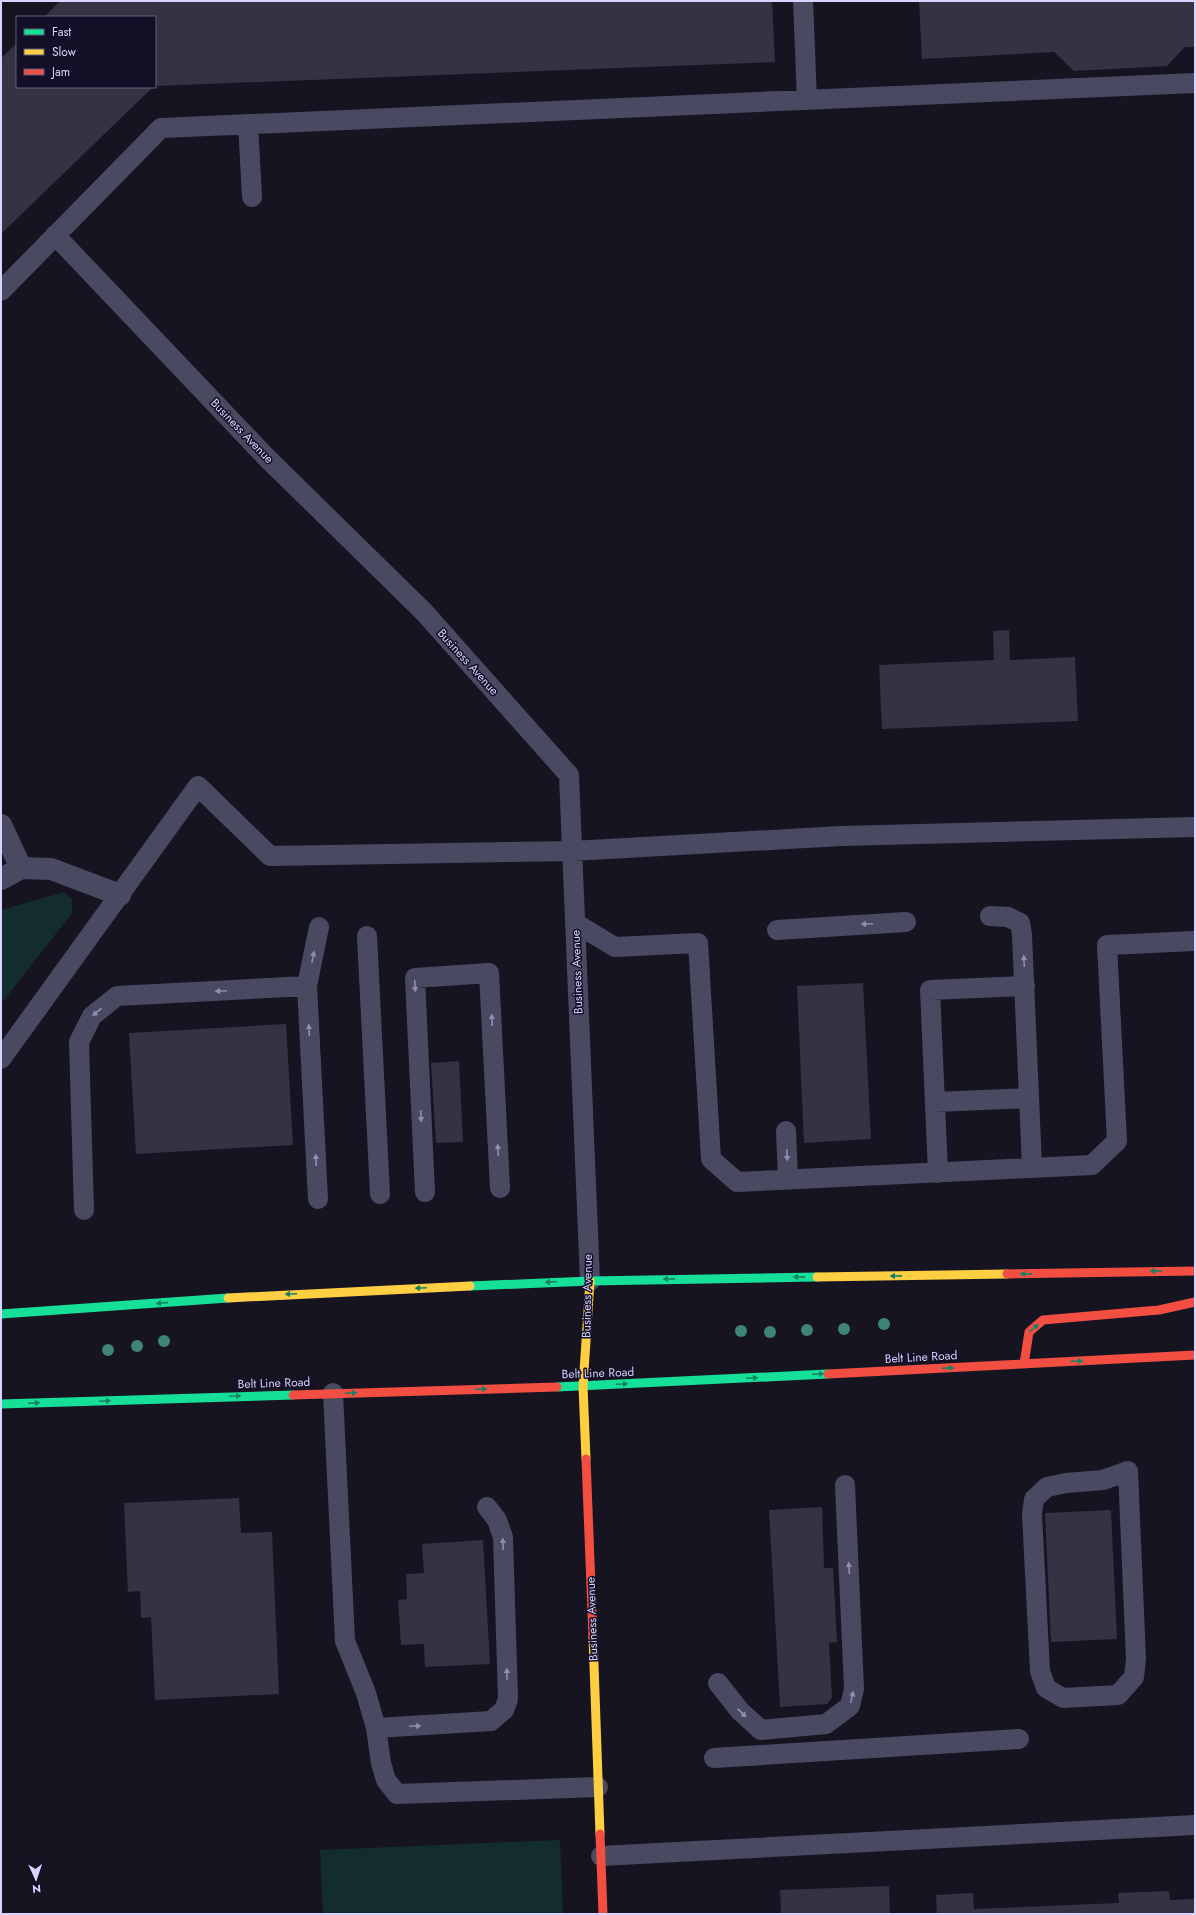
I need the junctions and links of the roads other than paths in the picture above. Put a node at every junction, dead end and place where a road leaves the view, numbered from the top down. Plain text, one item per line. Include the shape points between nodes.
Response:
1 (803, 1) edge
2 (1195, 83) edge
3 (807, 99) junction
4 (248, 124) junction
5 (252, 197) dead end
6 (54, 235) junction
7 (1, 291) edge
8 (1, 825) edge
9 (1195, 826) edge
10 (572, 851) junction
11 (21, 868) junction
12 (1, 879) edge
13 (120, 895) junction
14 (990, 916) dead end
15 (906, 922) dead end
16 (576, 923) junction
17 (319, 927) dead end
18 (776, 930) dead end
19 (367, 936) dead end
20 (1195, 941) edge
21 (307, 986) junction
22 (1025, 986) junction
23 (1, 1059) edge
24 (1029, 1098) junction
25 (935, 1102) junction
26 (786, 1131) dead end
27 (1032, 1167) junction
28 (938, 1173) junction
29 (788, 1180) junction
30 (500, 1188) dead end
31 (425, 1192) dead end
32 (380, 1194) dead end
33 (318, 1198) dead end
34 (84, 1210) dead end
35 (1195, 1271) edge
36 (590, 1281) junction
37 (1195, 1302) edge
38 (1, 1314) edge
39 (1195, 1355) edge
40 (1024, 1364) junction
41 (583, 1386) junction
42 (333, 1393) junction
43 (1, 1404) edge
44 (1128, 1471) joint
45 (845, 1485) dead end
46 (487, 1507) dead end
47 (718, 1683) dead end
48 (376, 1728) junction
49 (1019, 1739) dead end
50 (714, 1758) dead end
51 (598, 1787) junction
52 (1195, 1825) edge
53 (601, 1856) junction
54 (603, 1914) edge

1 - 3 lane
2 - 3 lane
3 - 4 lane
4 - 5 lane
4 - 6 lane via 161,128
6 - 7 lane
6 - 10 lane, Business Avenue via 267,458 424,612 569,775
8 - 11 street
9 - 10 lane via 841,836
10 - 13 lane via 270,856 198,786
10 - 16 lane, Business Avenue
11 - 12 street
11 - 13 street via 51,869
13 - 23 lane
22 -> 14 lane via 1020,923 1008,917
15 -> 18 lane
16 - 29 lane via 614,947 698,943 711,1159 738,1182
16 - 36 lane, Business Avenue
21 -> 17 lane
19 - 32 lane
20 - 27 lane via 1107,945 1117,1141 1092,1165
33 -> 21 lane
21 -> 34 lane via 117,996 92,1016 79,1042
22 - 24 lane
22 - 25 lane via 930,990
24 - 25 lane
24 - 27 lane
25 - 28 lane
26 -> 29 lane
27 - 28 lane
28 - 29 lane
30 -> 31 lane via 489,973 483,973 415,978
35 -> 36 main road
36 -> 38 main road via 291,1294
36 - 41 main road, Business Avenue
40 -> 37 main road via 1029,1332 1043,1320 1159,1310
40 -> 39 main road, Belt Line Road
41 -> 40 main road, Belt Line Road
42 -> 41 main road, Belt Line Road
41 - 51 main road, Business Avenue
43 -> 42 main road, Belt Line Road
42 - 48 lane via 345,1641 366,1693
44 - 44 lane via 1103,1480 1047,1487 1034,1499 1032,1514 1040,1671 1046,1688 1063,1698 1118,1695 1134,1677 1136,1659
47 -> 45 lane via 740,1711 761,1730 826,1724 850,1706 854,1689
48 -> 46 lane via 491,1722 504,1710 508,1699 503,1536 497,1520
48 - 51 lane via 386,1780 397,1794
49 - 50 lane
51 - 53 main road, Business Avenue
52 - 53 lane
53 - 54 main road, Business Avenue

